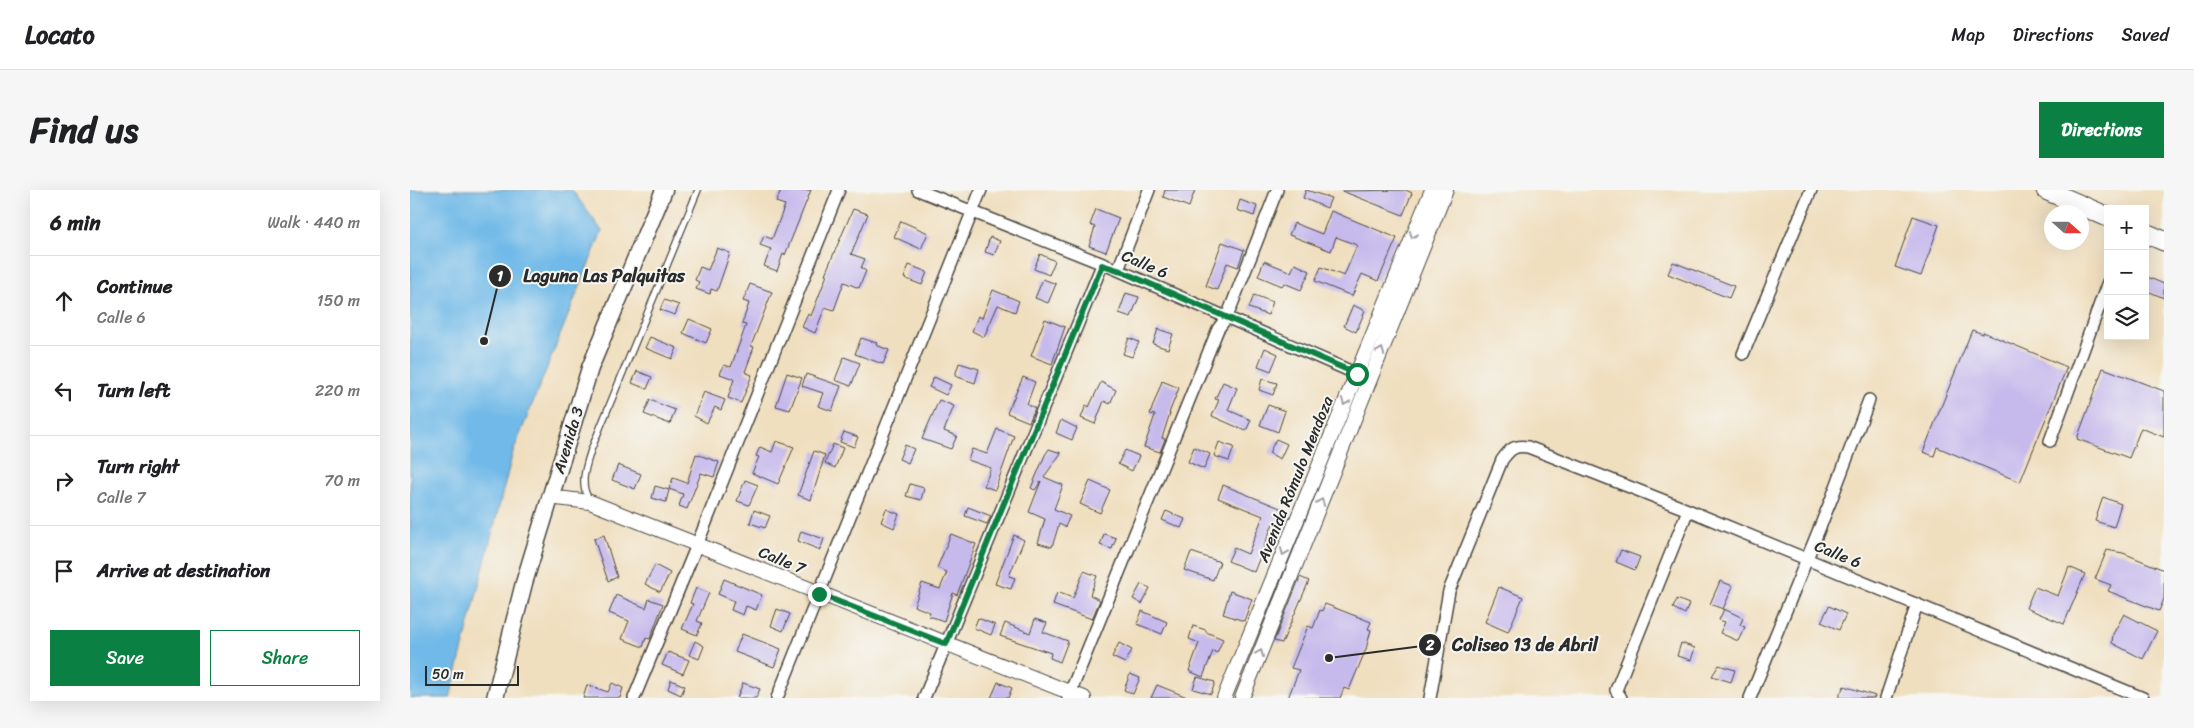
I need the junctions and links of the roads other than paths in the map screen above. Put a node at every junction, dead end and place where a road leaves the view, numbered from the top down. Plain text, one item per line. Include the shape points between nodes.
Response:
1 (664, 190) edge
2 (698, 190) edge
3 (839, 190) edge
4 (918, 190) edge
5 (981, 190) edge
6 (1149, 190) edge
7 (1277, 190) edge
8 (1811, 190) edge
9 (2046, 190) edge
10 (1437, 191) edge
11 (972, 213) junction
12 (2104, 215) edge
13 (2149, 235) edge
14 (2164, 241) edge
15 (1102, 265) junction
16 (1118, 270) junction
17 (2104, 293) edge
18 (1227, 317) junction
19 (1743, 354) dead end
20 (1357, 374) junction
21 (1869, 400) dead end
22 (2050, 442) dead end
23 (549, 497) junction
24 (590, 502) junction
25 (1688, 510) junction
26 (697, 545) junction
27 (1806, 559) junction
28 (819, 594) junction
29 (1917, 604) junction
30 (946, 644) junction
31 (1069, 695) edge
32 (495, 698) edge
33 (634, 698) edge
34 (777, 698) edge
35 (924, 698) edge
36 (1084, 698) edge
37 (1224, 698) edge
38 (1242, 698) edge
39 (1430, 698) edge
40 (1621, 698) edge
41 (1750, 698) edge
42 (1886, 698) edge
43 (2143, 698) edge

1 - 23 main road, Avenida 3 via 590,368
2 - 24 lane via 591,450 584,475 584,491
3 - 26 street
4 - 11 street, Calle 6
5 - 11 street
6 - 16 street
7 - 18 street
8 - 19 street
9 - 12 highway
10 -> 20 street, Avenida Rómulo Mendoza
38 -> 10 street, Avenida Rómulo Mendoza
11 - 15 street, Calle 6
11 - 28 street
13 - 14 highway
15 - 16 street, Calle 6
15 - 30 street
16 - 18 street, Calle 6
17 - 22 street
18 - 20 street, Calle 6
18 - 31 street via 1218,329
20 -> 37 street, Avenida Rómulo Mendoza
21 - 27 street
23 - 24 street, Calle 7
23 - 32 main road, Avenida 3
24 - 26 street, Calle 7
25 - 27 street, Calle 6
25 - 39 street, Calle 6 via 1528,447 1511,448 1502,460 1449,591
25 - 40 street via 1616,690
26 - 28 street, Calle 7
26 - 33 street
27 - 29 street, Calle 6
27 - 41 street
28 - 30 street, Calle 7
28 - 34 street
29 - 42 street
29 - 43 street, Calle 6
30 - 31 street, Calle 7
30 - 35 street
31 - 36 street, Calle 7

